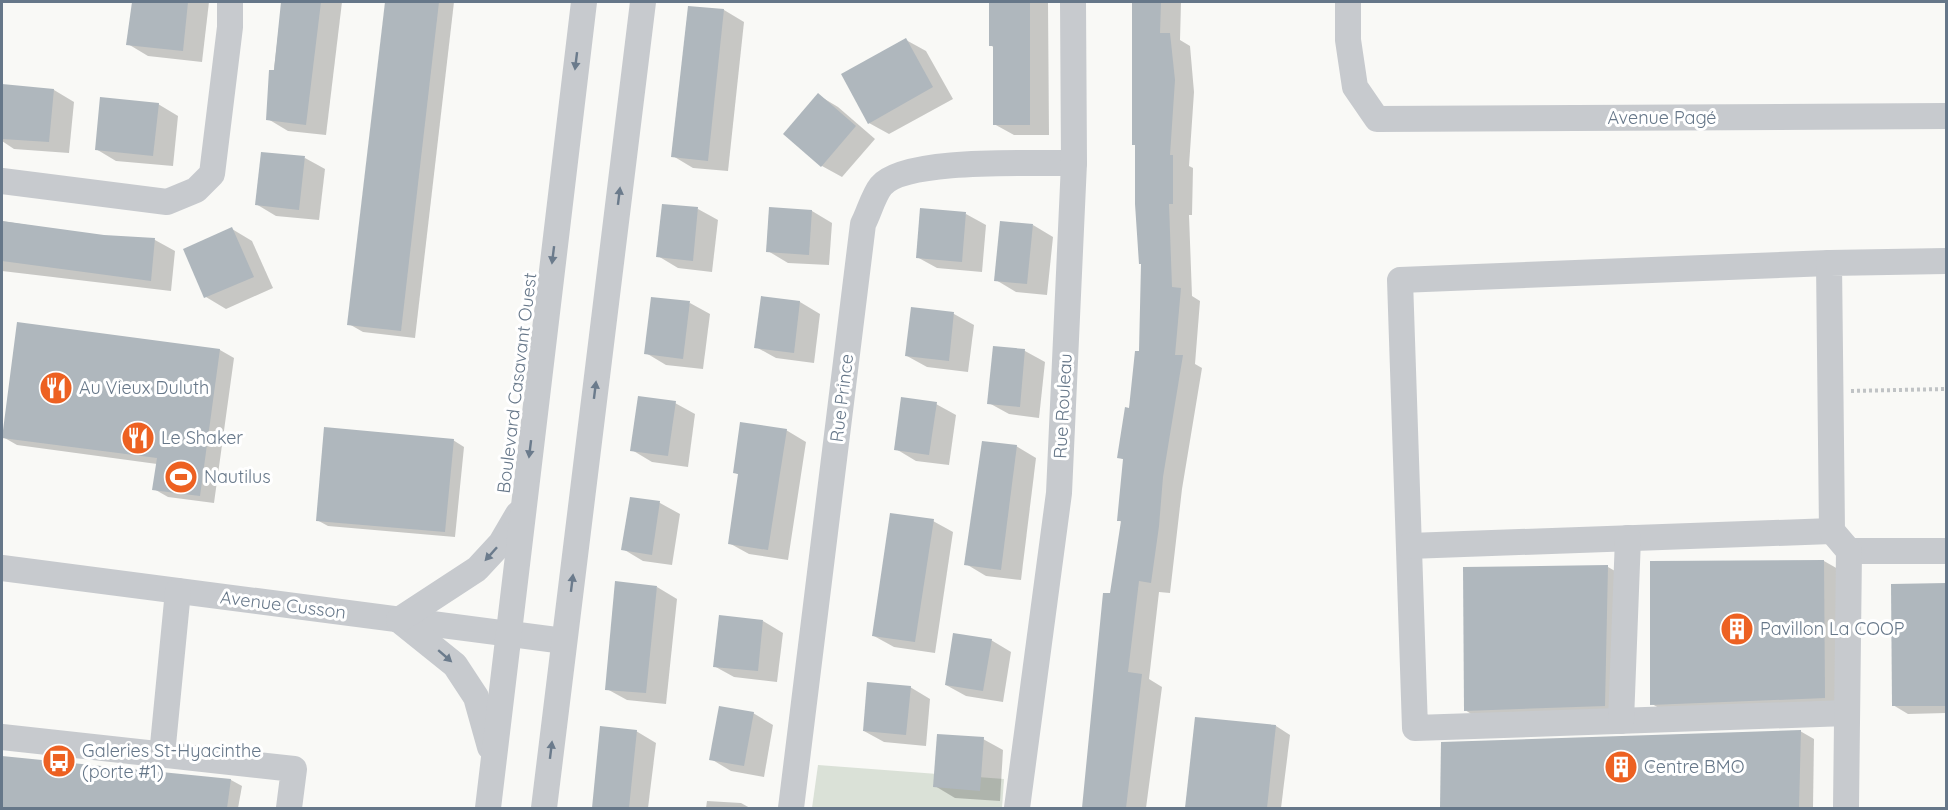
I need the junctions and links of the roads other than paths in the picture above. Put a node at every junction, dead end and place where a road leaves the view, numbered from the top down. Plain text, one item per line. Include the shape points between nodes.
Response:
1 (230, 2) edge
2 (584, 2) edge
3 (643, 2) edge
4 (1073, 2) edge
5 (1348, 2) edge
6 (1947, 116) edge
7 (1074, 163) junction
8 (2, 181) edge
9 (1947, 261) edge
10 (1829, 263) junction
11 (523, 506) junction
12 (1832, 531) junction
13 (1628, 538) junction
14 (1409, 546) junction
15 (1849, 550) junction
16 (1947, 551) edge
17 (2, 568) edge
18 (178, 591) junction
19 (399, 620) junction
20 (508, 633) junction
21 (564, 641) junction
22 (1847, 713) junction
23 (1621, 721) junction
24 (2, 737) edge
25 (162, 755) junction
26 (493, 760) junction
27 (289, 808) edge
28 (488, 808) edge
29 (544, 808) edge
30 (791, 808) edge
31 (1017, 808) edge
32 (1846, 808) edge

1 - 8 street via 212,174 196,190 167,202
2 -> 11 street, Boulevard Casavant Ouest
21 -> 3 street
4 - 7 street, Rue Rouleau
5 - 6 street, Avenue Pagé via 1354,87 1377,119
7 - 30 street, Rue Prince via 943,165 898,174 881,186 863,224
7 - 31 street, Rue Rouleau via 1059,493
9 - 10 street
10 - 12 street
10 - 14 street via 1400,280
11 -> 19 street via 501,543 477,569
11 - 20 street, Boulevard Casavant Ouest
12 - 13 street
12 - 15 street
13 - 14 street
13 - 23 street
14 - 23 street via 1415,728
15 - 16 street
15 - 22 street
17 - 18 street, Avenue Cusson
18 - 19 street, Avenue Cusson
18 - 25 street
19 - 20 street, Avenue Cusson
19 -> 26 street via 455,665 476,697
20 - 21 street, Avenue Cusson
20 - 26 street, Boulevard Casavant Ouest
29 -> 21 street
22 - 23 street
22 - 32 street
24 - 25 street
25 - 27 street via 294,769
26 - 28 street, Boulevard Casavant Ouest

